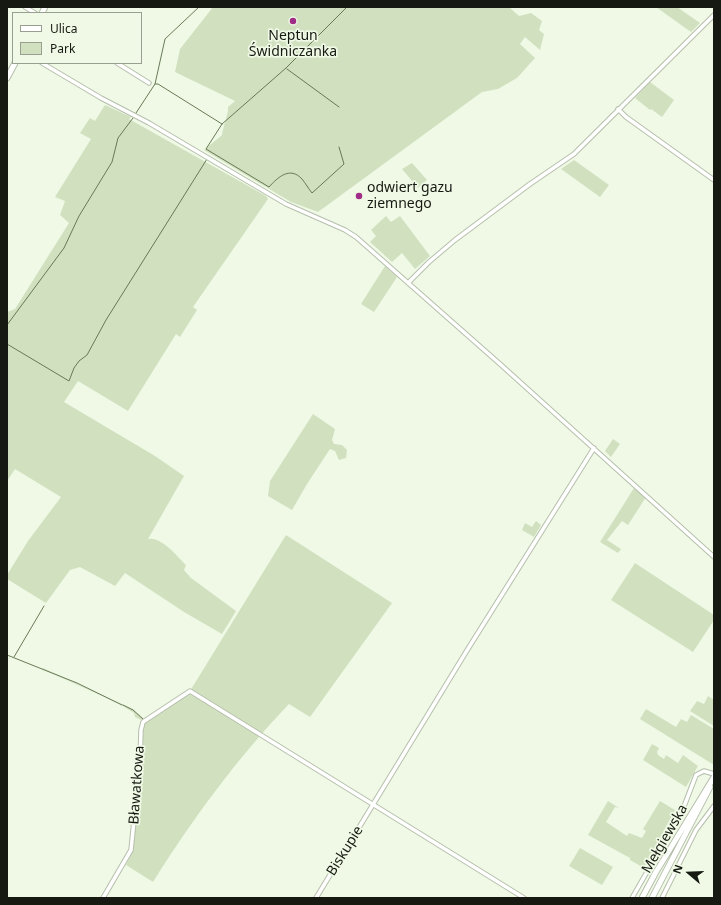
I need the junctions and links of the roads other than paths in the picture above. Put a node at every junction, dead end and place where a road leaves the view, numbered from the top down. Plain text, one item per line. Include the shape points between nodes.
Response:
1 (714, 15) edge
2 (14, 64) edge
3 (44, 64) edge
4 (120, 64) edge
5 (7, 78) edge
6 (149, 83) dead end
7 (618, 110) junction
8 (714, 180) edge
9 (408, 283) junction
10 (594, 448) junction
11 (714, 557) edge
12 (714, 776) edge
13 (374, 804) junction
14 (714, 806) edge
15 (103, 898) edge
16 (316, 898) edge
17 (524, 898) edge
18 (632, 898) edge
19 (642, 898) edge
20 (652, 898) edge
21 (662, 898) edge

1 - 7 street
2 - 5 main road
3 - 9 street via 286,204 350,233
4 - 6 street
7 - 8 street
7 - 9 street via 574,154 455,240
9 - 10 street
10 - 11 street
10 - 13 street, Biskupie
12 - 18 street, Mełgiewska via 704,771 696,775 680,815
12 - 19 main road
12 - 20 main road
13 - 15 street, Bławatkowa via 190,691 143,722 131,850
13 - 16 street, Biskupie
13 - 17 street
14 - 21 street via 696,830

